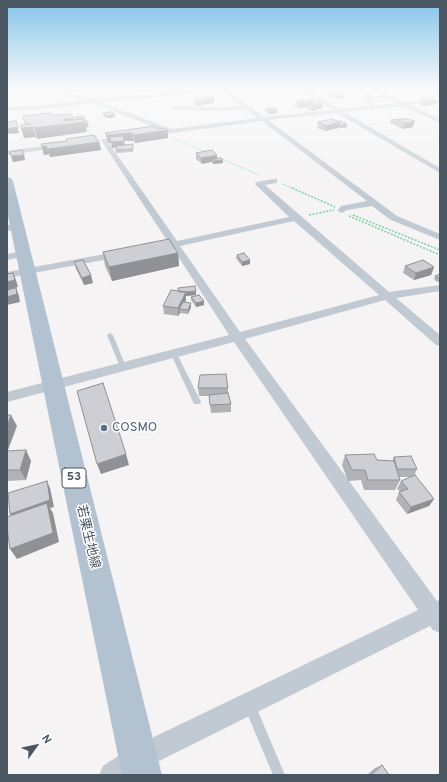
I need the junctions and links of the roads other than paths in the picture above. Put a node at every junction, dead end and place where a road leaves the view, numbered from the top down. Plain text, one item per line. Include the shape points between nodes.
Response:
1 (140, 124) edge
2 (154, 124) edge
3 (220, 124) edge
4 (270, 124) edge
5 (361, 124) edge
6 (170, 131) junction
7 (159, 132) junction
8 (143, 134) edge
9 (104, 140) edge
10 (67, 145) edge
11 (7, 153) edge
12 (440, 171) edge
13 (7, 181) edge
14 (274, 181) road end
15 (372, 203) junction
16 (338, 210) road end
17 (296, 218) junction
18 (12, 227) edge
19 (440, 237) edge
20 (174, 244) junction
21 (158, 247) edge
22 (127, 253) edge
23 (16, 265) edge
24 (440, 288) edge
25 (388, 296) junction
26 (110, 335) dead end
27 (237, 338) junction
28 (440, 342) edge
29 (174, 354) junction
30 (123, 367) junction
31 (53, 386) junction
32 (7, 397) edge
33 (197, 402) dead end
34 (438, 616) edge
35 (249, 704) junction
36 (140, 766) edge
37 (112, 775) edge
38 (279, 775) edge

1 - 7 street
2 - 6 street
3 - 6 street
4 - 15 street
5 - 12 street
6 - 7 street
7 - 8 street
9 - 20 street
10 - 11 street
13 - 18 main road, 若栗生地線 / 53
14 - 17 street via 259,184
15 - 16 street
15 - 19 street via 394,218
17 - 20 street
17 - 25 street
18 - 23 main road, 若栗生地線 / 53
20 - 21 street
20 - 27 street
22 - 23 street
23 - 31 main road, 若栗生地線 / 53
24 - 25 street
25 - 27 street
25 - 28 street
26 - 30 lane
27 - 29 street
27 - 34 street
29 - 30 street
29 - 33 lane
30 - 31 street
31 - 32 street
31 - 36 main road, 若栗生地線 / 53
34 - 35 street
35 - 36 street
35 - 38 lane
36 - 37 street

